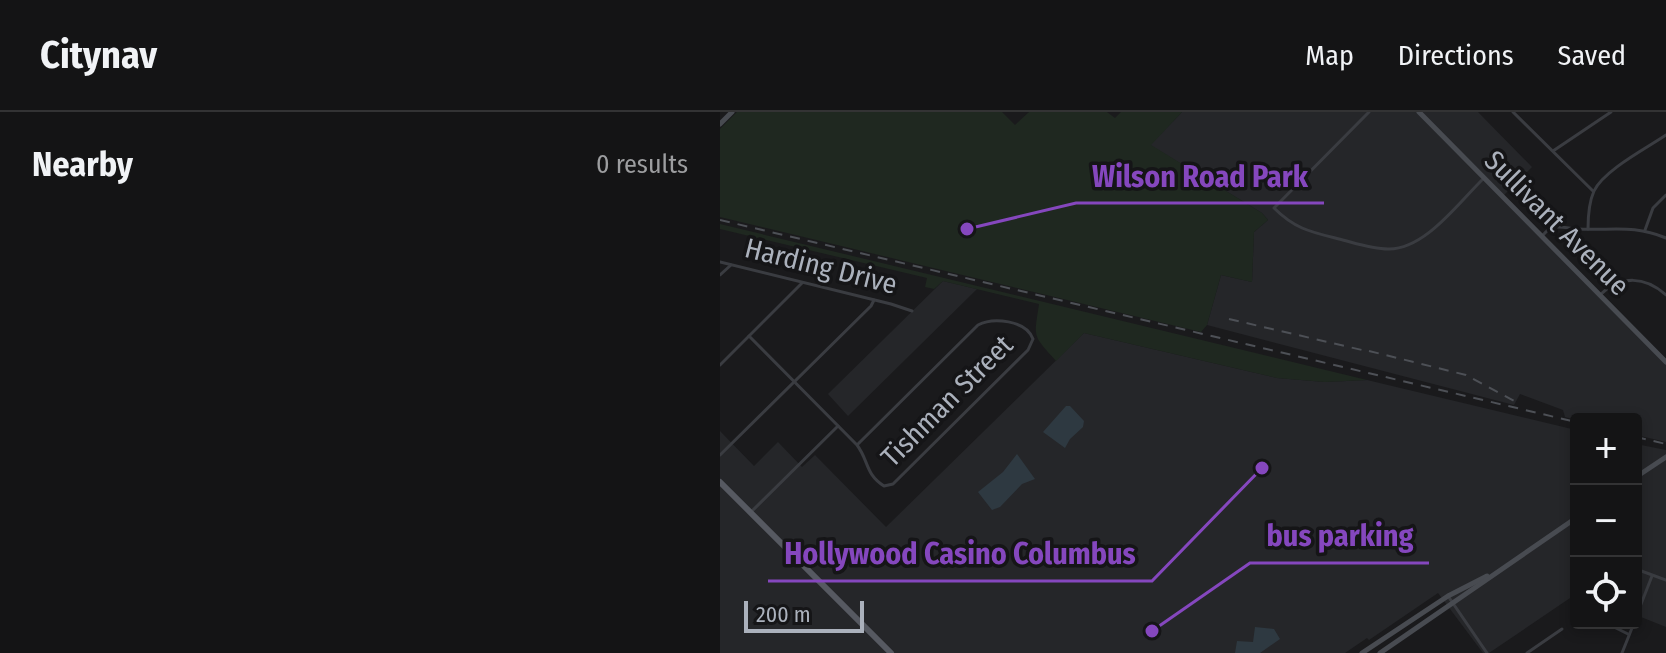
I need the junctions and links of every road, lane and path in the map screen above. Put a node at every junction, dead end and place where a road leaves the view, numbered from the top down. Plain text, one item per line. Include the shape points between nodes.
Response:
1 (732, 112) edge
2 (1369, 112) edge
3 (1419, 112) edge
4 (1522, 112) edge
5 (1611, 112) edge
6 (1515, 114) edge
7 (720, 124) edge
8 (1666, 135) edge
9 (1553, 151) junction
10 (1484, 178) junction
11 (1593, 192) junction
12 (1666, 195) edge
13 (1588, 229) junction
14 (1645, 230) junction
15 (1542, 236) junction
16 (1666, 238) edge
17 (720, 262) edge
18 (731, 265) junction
19 (720, 275) edge
20 (803, 283) junction
21 (1600, 295) junction
22 (1666, 295) edge
23 (874, 300) junction
24 (912, 311) dead end
25 (749, 336) junction
26 (1666, 362) edge
27 (720, 365) edge
28 (794, 382) junction
29 (838, 426) junction
30 (857, 445) junction
31 (720, 455) edge
32 (1666, 457) edge
33 (1642, 473) edge
34 (720, 482) edge
35 (750, 513) junction
36 (1570, 522) edge
37 (1495, 572) junction
38 (1642, 572) edge
39 (1652, 576) junction
40 (1666, 580) edge
41 (1448, 596) junction
42 (1642, 602) edge
43 (1453, 603) junction
44 (1562, 629) dead end
45 (1618, 629) edge
46 (1632, 629) edge
47 (1629, 635) junction
48 (891, 653) edge
49 (1364, 653) edge
50 (1380, 653) edge
51 (1487, 653) edge
52 (1527, 653) edge
53 (1622, 653) edge

1 - 7 main road
2 - 10 street via 1274,208 1293,226 1387,249 1403,248 1424,237
3 - 10 main road, Sullivant Avenue
4 - 6 street
5 - 9 street
6 - 9 street
8 - 11 street via 1613,170
9 - 11 street
10 - 15 main road, Sullivant Avenue
11 - 13 street
12 - 14 street via 1653,208
13 - 14 street
13 - 15 street via 1553,227
14 - 16 street
15 - 21 main road, Sullivant Avenue
17 - 18 street, Harding Drive
18 - 19 street
18 - 20 street, Harding Drive
20 - 23 street, Harding Drive
20 - 25 street
21 - 22 street via 1614,283 1629,280 1642,280
21 - 26 main road, Sullivant Avenue
23 - 24 street, Harding Drive
23 - 28 street
25 - 27 street
25 - 28 street
28 - 29 street
28 - 31 street
29 - 30 street
29 - 35 street
30 - 30 street, Tishman Street via 982,323 999,321 1031,332 1028,350 893,484 884,486 867,470
32 - 33 main road
34 - 35 main road
35 - 48 main road
36 - 37 main road
37 - 41 main road
37 - 43 main road
38 - 39 street
39 - 40 street
39 - 42 street
41 - 43 street
41 - 49 main road
43 - 50 main road
43 - 51 street
44 - 52 street
45 - 47 street
46 - 47 street
47 - 53 street

